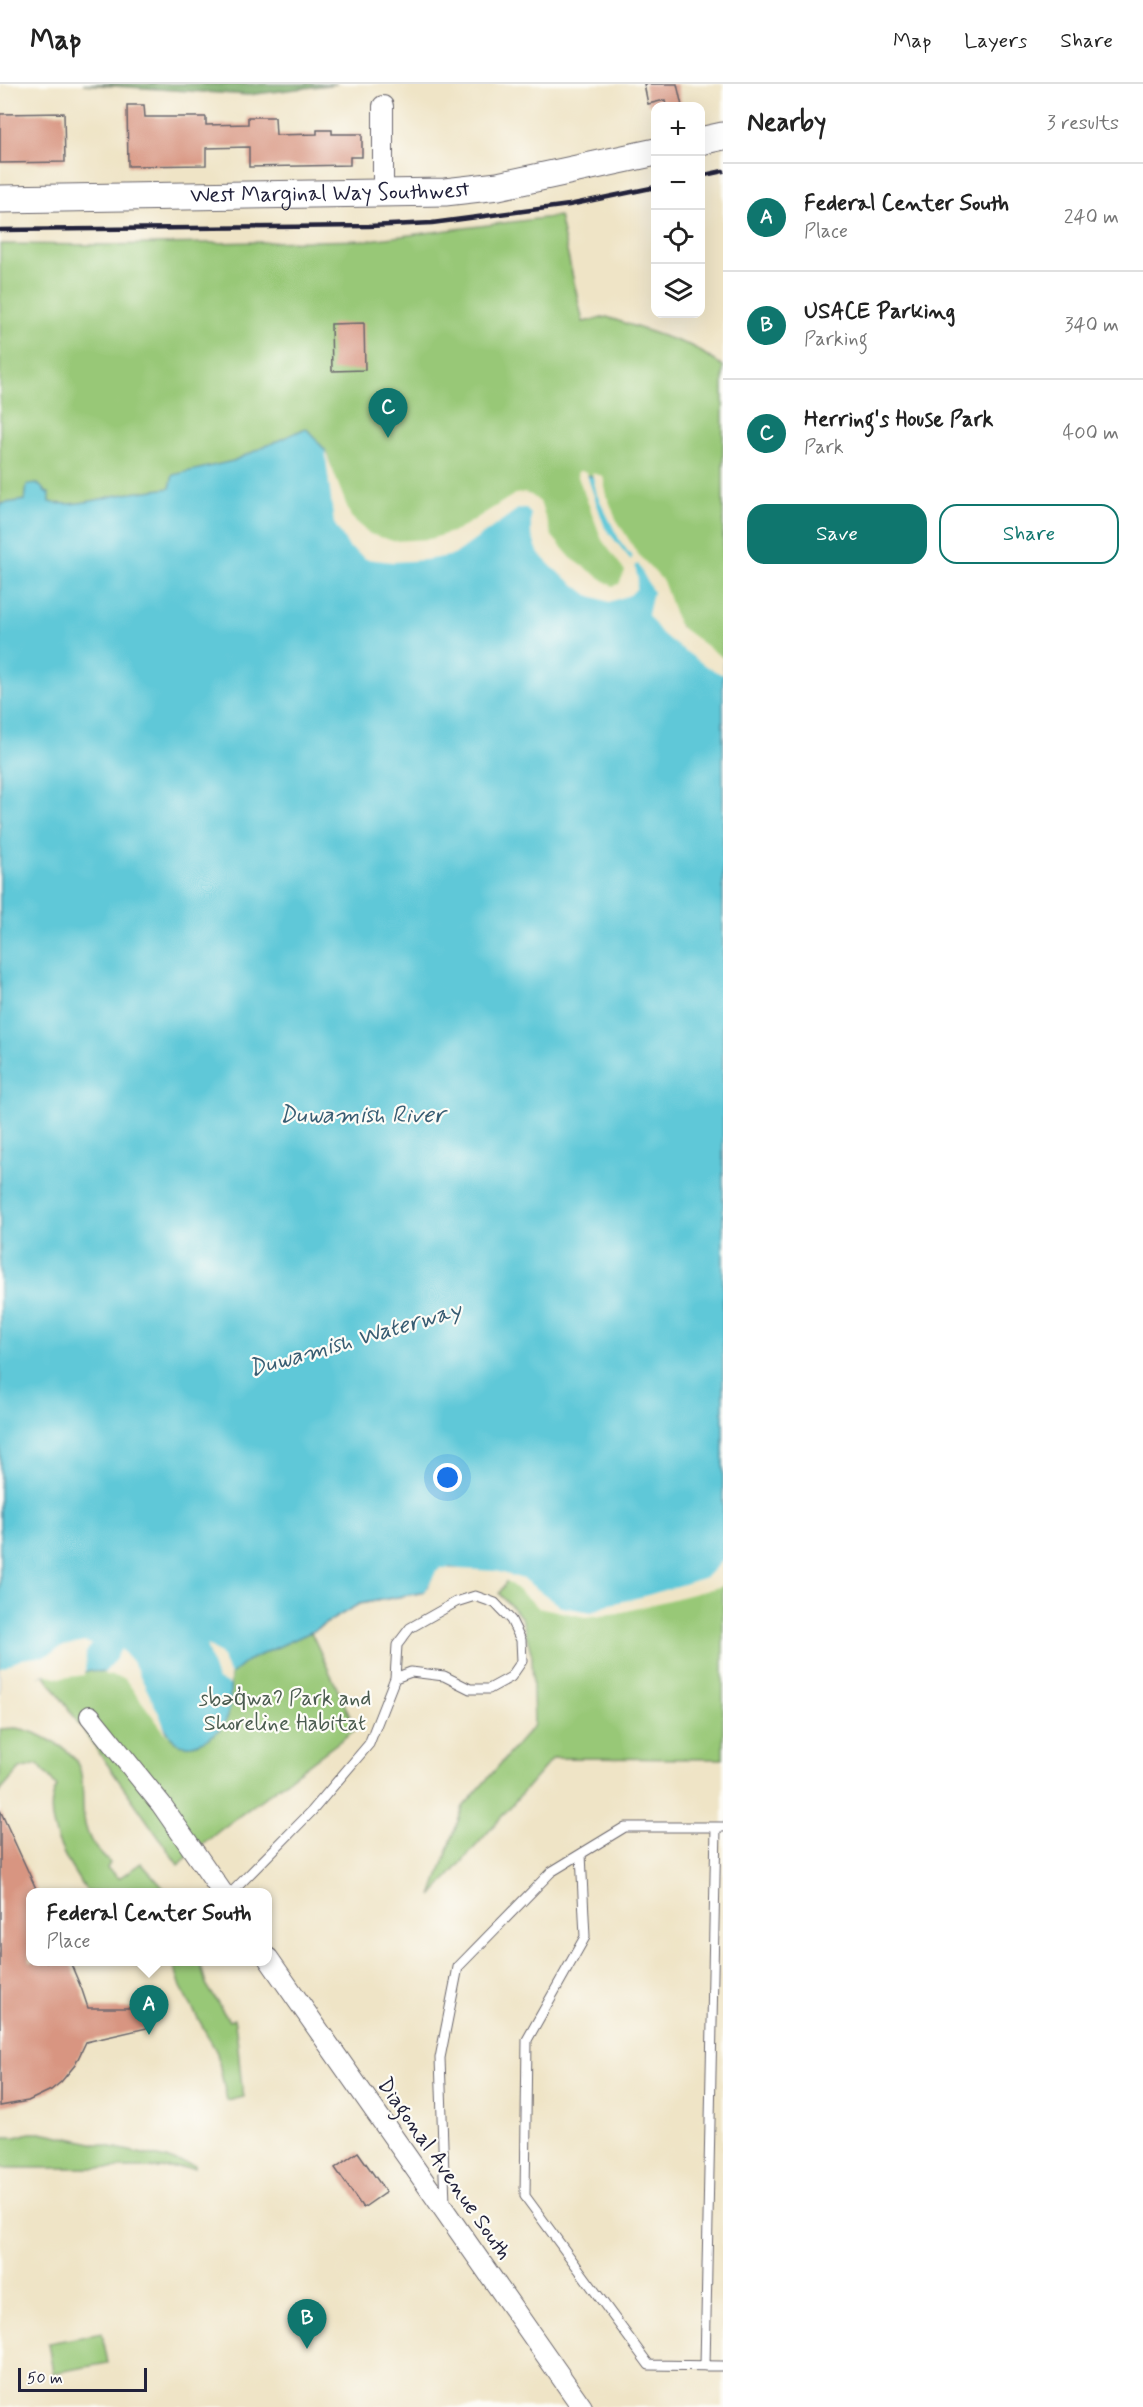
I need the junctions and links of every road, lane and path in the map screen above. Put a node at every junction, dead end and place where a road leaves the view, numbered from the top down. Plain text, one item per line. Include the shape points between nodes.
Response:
1 (383, 106) dead end
2 (723, 136) edge
3 (705, 140) edge
4 (651, 153) edge
5 (383, 193) junction
6 (0, 199) edge
7 (395, 1678) junction
8 (90, 1716) dead end
9 (719, 1827) edge
10 (581, 1854) junction
11 (219, 1888) edge
12 (237, 1888) edge
13 (272, 1965) edge
14 (445, 2213) junction
15 (705, 2366) junction
16 (723, 2366) edge
17 (582, 2407) edge

1 - 5 street
2 - 3 main road
4 - 5 main road, West Marginal Way Southwest via 498,186
5 - 6 main road, West Marginal Way Southwest
7 - 7 lane via 411,1672 444,1676 470,1689 489,1689 511,1677 522,1661 521,1640 512,1620 495,1603 476,1596 456,1602 410,1628 397,1645
7 - 12 lane via 369,1744 312,1811
8 - 11 street via 161,1804
9 - 10 lane via 625,1827
9 - 15 lane
10 - 14 lane via 551,1872 458,1967 440,2058
10 - 15 lane via 585,1937 527,2040 525,2196 649,2365
13 - 14 street, Diagonal Avenue South
14 - 17 street, Diagonal Avenue South
15 - 16 lane

